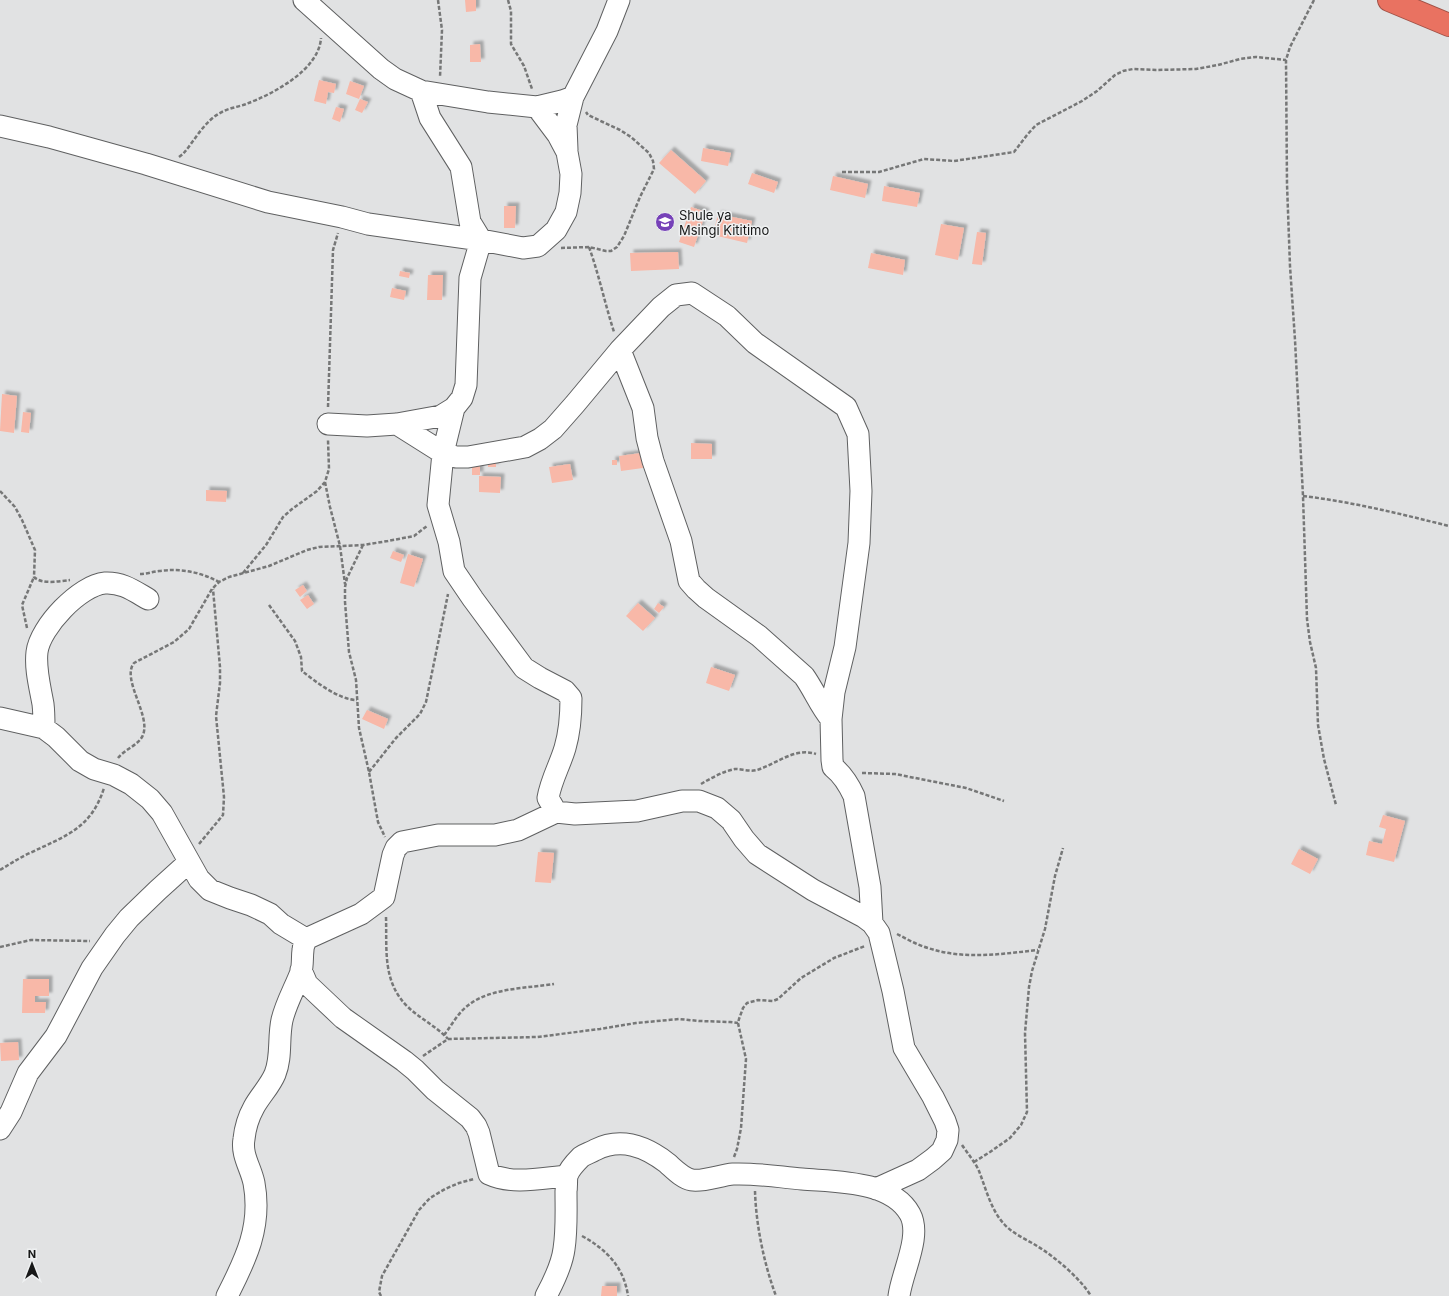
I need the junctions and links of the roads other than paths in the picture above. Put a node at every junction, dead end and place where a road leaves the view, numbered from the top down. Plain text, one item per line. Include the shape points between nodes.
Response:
1 (304, 0) edge
2 (619, 0) edge
3 (1389, 0) edge
4 (1449, 25) edge
5 (430, 93) junction
6 (573, 97) junction
7 (537, 107) junction
8 (0, 126) edge
9 (567, 152) junction
10 (481, 240) junction
11 (620, 350) junction
12 (454, 408) junction
13 (328, 424) road end
14 (397, 424) junction
15 (443, 453) junction
16 (148, 599) dead end
17 (0, 718) edge
18 (831, 719) junction
19 (44, 728) junction
20 (556, 812) junction
21 (189, 862) junction
22 (876, 929) junction
23 (306, 939) junction
24 (301, 970) junction
25 (0, 1130) edge
26 (567, 1176) junction
27 (876, 1189) junction
28 (228, 1296) edge
29 (546, 1296) edge
30 (899, 1296) edge

1 - 5 street via 380,69 395,79
2 - 6 street via 607,31
3 - 4 highway
5 - 7 street
5 - 10 street via 430,118 461,167 470,222
6 - 7 street
6 - 9 street via 566,125
7 - 9 street
8 - 10 street via 160,168 268,202 368,224
9 - 10 street via 571,174 570,193 566,212 556,230 538,246 523,248
10 - 12 street via 470,278 466,385 462,398
11 - 15 street via 553,429 540,439 526,447 468,457
11 - 18 street via 643,408 653,461 681,541 689,582 706,598 759,636 804,676
11 - 18 street via 676,295 692,293 726,316 755,343 846,407 858,434 860,525 850,617
12 - 14 street via 441,416
12 - 15 street
13 - 14 street
14 - 15 street
15 - 20 street via 438,505 454,571 524,668 565,691 571,698 569,731 548,798
16 - 19 street via 130,588 104,583 80,595 61,610 44,633 36,654
17 - 19 street
18 - 22 street via 832,760 854,796
19 - 21 street via 80,761 131,784 150,799 162,813
20 - 22 street via 575,814 637,811 682,801 699,801 717,808 731,820 757,854
20 - 23 street via 518,830 495,834 438,835 402,842 393,855 384,897 360,914
21 - 23 street via 199,879 210,890 251,904
21 - 25 street via 129,918 110,942 92,968 56,1036 28,1073
22 - 27 street via 893,990 904,1048 937,1104 948,1130 942,1150 933,1159 918,1170
23 - 24 street
24 - 26 street via 308,984 343,1018 404,1061 476,1126 489,1174 498,1178 526,1180
24 - 28 street via 282,1021 278,1064 272,1082 253,1108 244,1139 243,1154 252,1173 256,1218 252,1241
26 - 27 street via 583,1156 614,1144 632,1144 648,1150 693,1180 756,1173 846,1182
26 - 29 street via 566,1228 562,1261
27 - 30 street via 903,1206 910,1214 912,1222 914,1232

